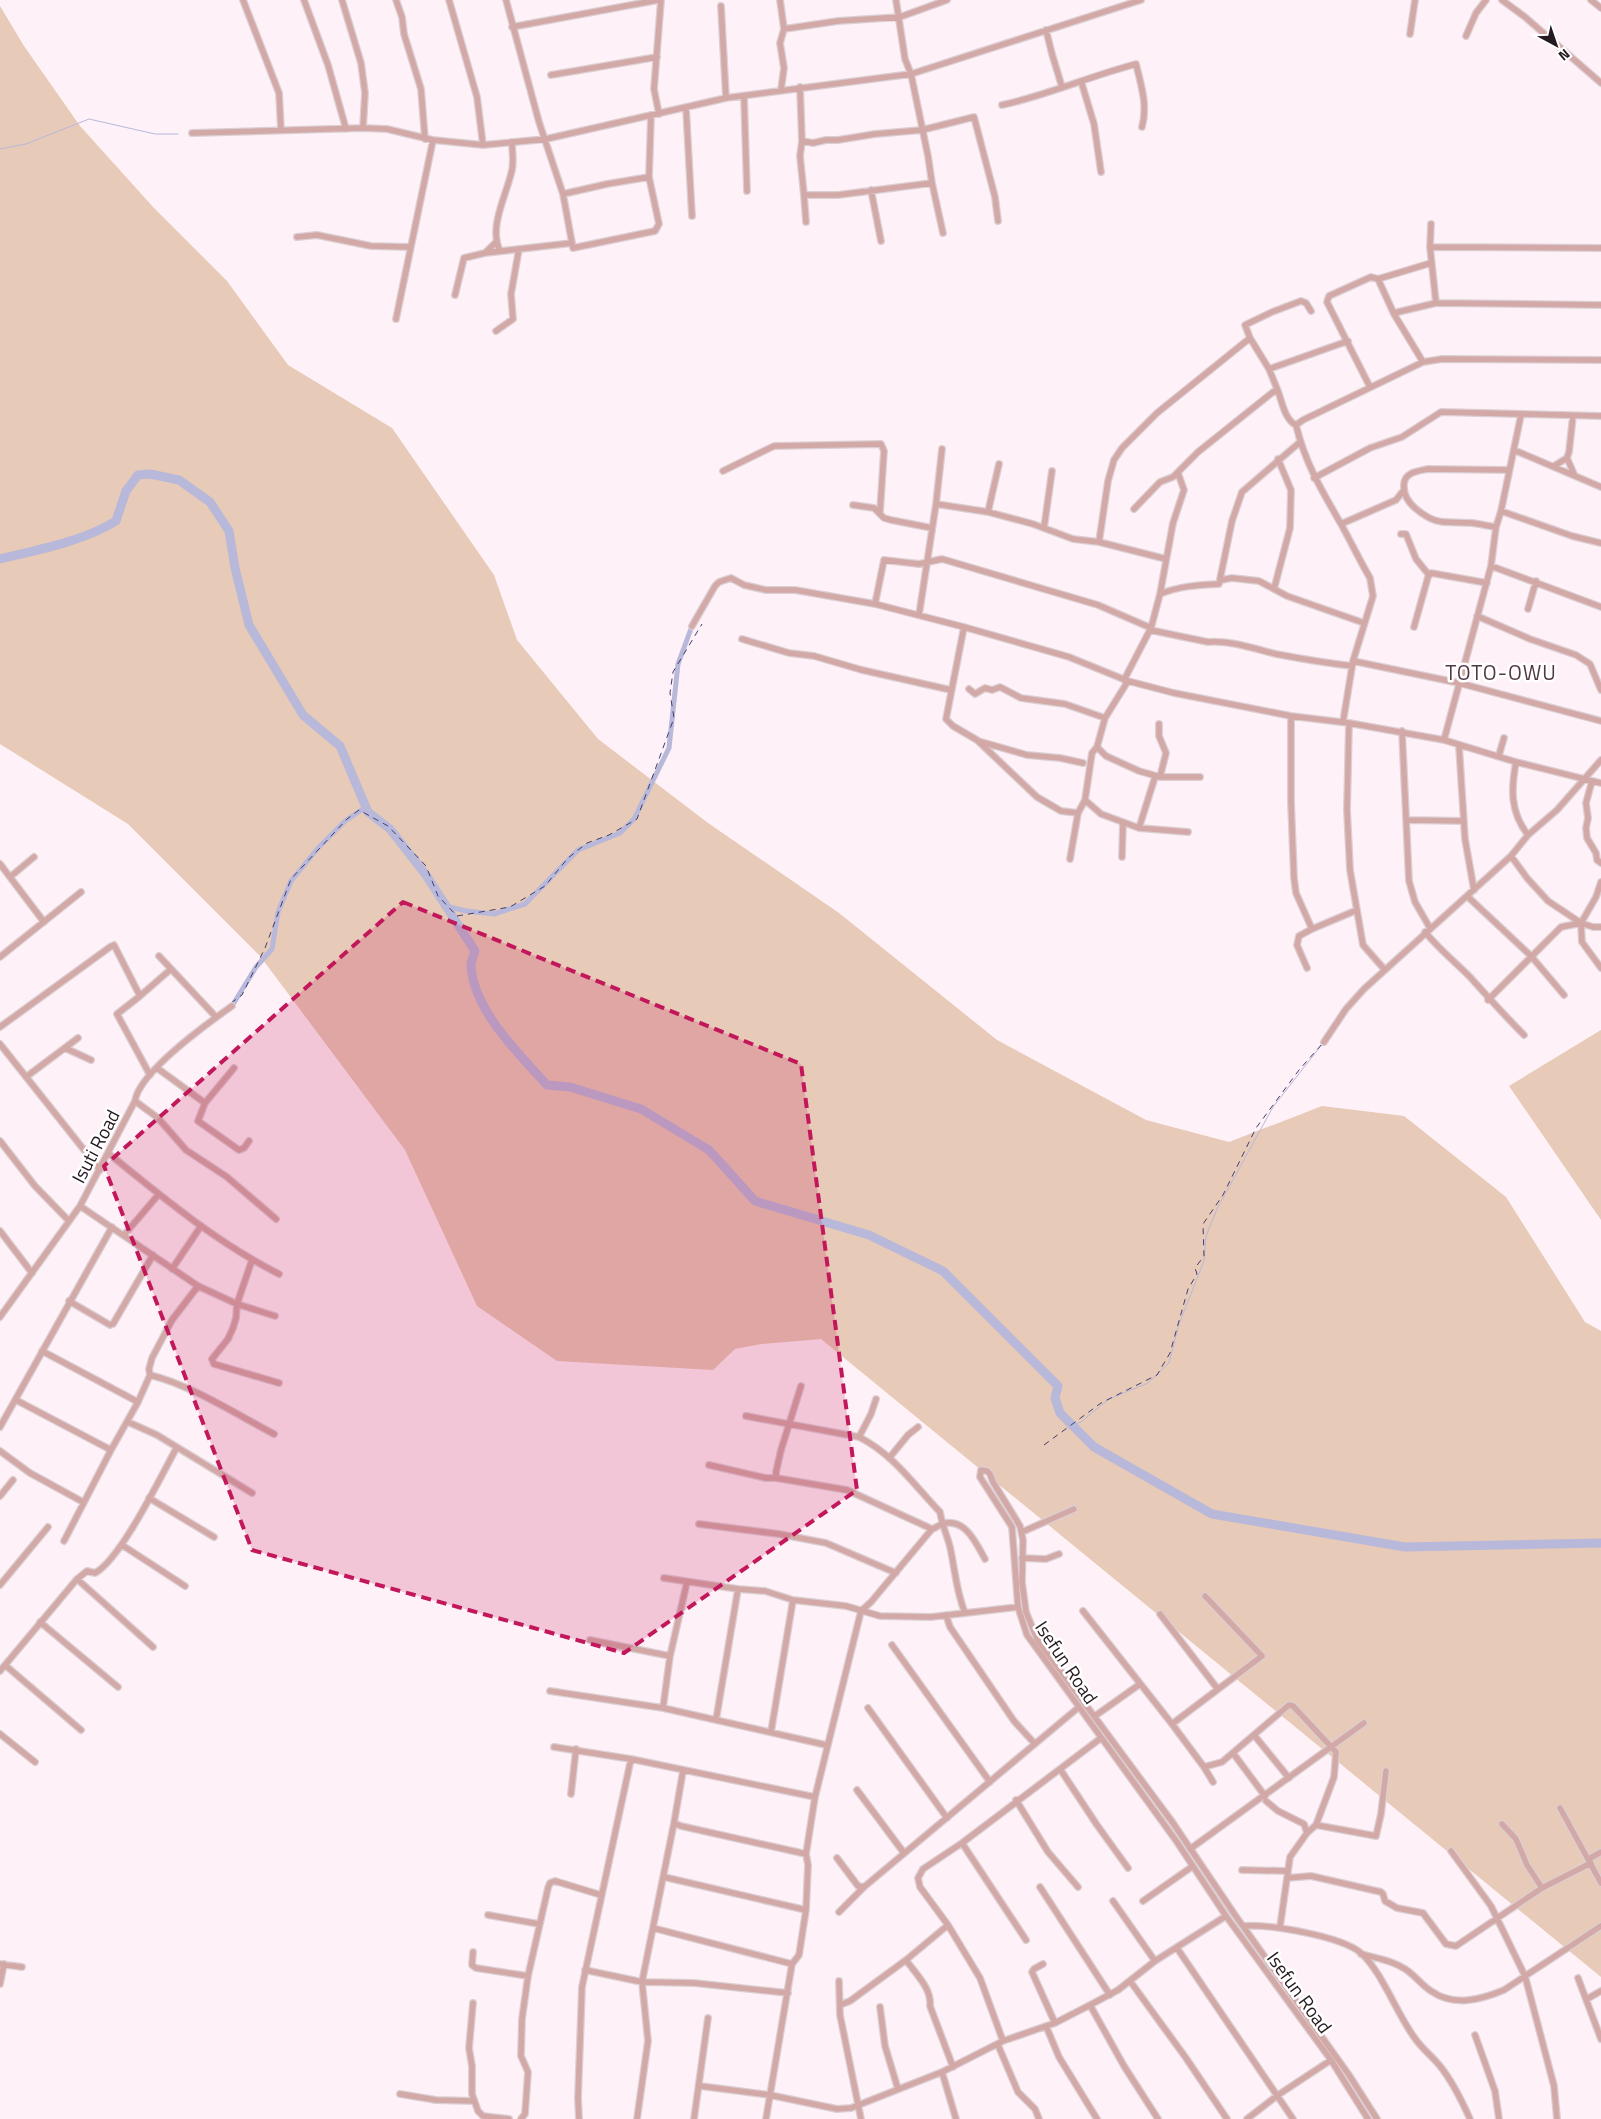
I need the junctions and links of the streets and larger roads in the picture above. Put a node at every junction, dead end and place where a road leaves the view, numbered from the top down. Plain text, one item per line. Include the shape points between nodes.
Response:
1 (243, 0) edge
2 (304, 0) edge
3 (342, 0) edge
4 (396, 0) edge
5 (449, 0) edge
6 (506, 0) edge
7 (660, 0) edge
8 (780, 0) edge
9 (896, 0) edge
10 (947, 0) edge
11 (1141, 0) edge
12 (1415, 0) edge
13 (1486, 0) edge
14 (1502, 0) edge
15 (1591, 0) edge
16 (721, 6) dead end
17 (1601, 8) edge
18 (900, 17) junction
19 (512, 27) junction
20 (784, 29) junction
21 (1046, 30) junction
22 (1410, 34) dead end
23 (1466, 36) dead end
24 (657, 58) junction
25 (911, 74) junction
26 (551, 75) dead end
27 (1081, 82) junction
28 (1601, 83) edge
29 (800, 87) junction
30 (1062, 87) junction
31 (781, 90) junction
32 (744, 96) junction
33 (726, 98) junction
34 (1002, 105) dead end
35 (686, 108) junction
36 (659, 114) junction
37 (652, 116) junction
38 (1142, 127) dead end
39 (363, 128) junction
40 (346, 129) junction
41 (281, 130) junction
42 (922, 130) junction
43 (192, 133) dead end
44 (425, 139) junction
45 (546, 139) junction
46 (433, 140) junction
47 (802, 141) junction
48 (512, 142) junction
49 (483, 145) junction
50 (1101, 172) dead end
51 (649, 177) junction
52 (932, 183) junction
53 (872, 190) junction
54 (747, 191) dead end
55 (563, 194) junction
56 (804, 195) junction
57 (692, 216) dead end
58 (998, 221) dead end
59 (806, 222) dead end
60 (1431, 224) dead end
61 (943, 232) dead end
62 (297, 237) dead end
63 (881, 241) dead end
64 (496, 242) junction
65 (572, 243) junction
66 (410, 247) junction
67 (1430, 247) junction
68 (1601, 248) edge
69 (519, 249) junction
70 (500, 251) junction
71 (485, 253) junction
72 (1431, 263) junction
73 (516, 269) junction
74 (522, 276) dead end
75 (1378, 279) junction
76 (455, 295) dead end
77 (1436, 303) junction
78 (1601, 305) edge
79 (1311, 311) dead end
80 (1394, 314) junction
81 (396, 320) dead end
82 (496, 331) dead end
83 (1250, 338) junction
84 (1348, 341) junction
85 (1601, 360) edge
86 (1423, 362) junction
87 (1269, 368) junction
88 (1370, 387) junction
89 (1278, 391) junction
90 (1521, 415) junction
91 (1573, 416) junction
92 (1601, 416) edge
93 (1296, 425) junction
94 (1300, 442) junction
95 (942, 449) dead end
96 (1514, 450) junction
97 (1567, 458) junction
98 (1278, 459) junction
99 (999, 464) dead end
100 (1554, 466) junction
101 (1509, 470) junction
102 (723, 471) dead end
103 (1052, 472) dead end
104 (1178, 472) junction
105 (1574, 475) junction
106 (1314, 478) junction
107 (1601, 487) edge
108 (1404, 490) junction
109 (1396, 500) junction
110 (1408, 502) junction
111 (936, 504) junction
112 (853, 505) dead end
113 (1134, 509) dead end
114 (1501, 511) junction
115 (880, 512) junction
116 (988, 512) junction
117 (1341, 524) junction
118 (1496, 527) junction
119 (932, 528) junction
120 (1044, 528) junction
121 (1401, 534) dead end
122 (1099, 542) junction
123 (1601, 543) edge
124 (1166, 559) junction
125 (925, 562) junction
126 (1491, 566) junction
127 (1429, 574) junction
128 (1221, 580) junction
129 (1536, 581) junction
130 (1487, 583) junction
131 (1274, 589) junction
132 (1160, 594) junction
133 (875, 604) junction
134 (1601, 607) edge
135 (1528, 609) dead end
136 (918, 615) junction
137 (1477, 616) junction
138 (1364, 623) junction
139 (692, 626) dead end
140 (964, 627) junction
141 (1414, 627) dead end
142 (1151, 629) junction
143 (742, 639) dead end
144 (1353, 664) junction
145 (1126, 680) junction
146 (1458, 683) junction
147 (1600, 686) edge
148 (969, 689) dead end
149 (950, 690) junction
150 (1291, 716) junction
151 (1105, 718) junction
152 (1346, 722) junction
153 (1601, 722) edge
154 (1159, 724) dead end
155 (1402, 731) junction
156 (1504, 738) dead end
157 (977, 740) junction
158 (1444, 740) junction
159 (1459, 746) junction
160 (1097, 747) junction
161 (1499, 756) junction
162 (1601, 760) edge
163 (1516, 762) junction
164 (1083, 763) dead end
165 (1158, 777) junction
166 (1200, 777) dead end
167 (1584, 778) junction
168 (1592, 781) junction
169 (1601, 783) edge
170 (1085, 800) junction
171 (1078, 813) junction
172 (1407, 820) junction
173 (1464, 821) junction
174 (1123, 823) junction
175 (1139, 828) junction
176 (1188, 832) dead end
177 (1528, 835) junction
178 (1511, 856) junction
179 (34, 857) dead end
180 (1122, 857) dead end
181 (1070, 859) dead end
182 (1601, 863) edge
183 (0, 864) edge
184 (10, 877) junction
185 (1601, 882) edge
186 (1474, 890) junction
187 (81, 892) dead end
188 (1467, 896) junction
189 (1357, 910) junction
190 (44, 922) junction
191 (1581, 923) junction
192 (1601, 927) edge
193 (1312, 929) junction
194 (1428, 930) junction
195 (159, 956) dead end
196 (1531, 956) junction
197 (0, 957) edge
198 (1307, 968) dead end
199 (1601, 968) edge
200 (171, 969) junction
201 (1385, 970) junction
202 (140, 996) junction
203 (1564, 996) dead end
204 (1488, 1000) junction
205 (232, 1006) dead end
206 (216, 1017) junction
207 (0, 1026) edge
208 (1524, 1035) dead end
209 (78, 1038) dead end
210 (1324, 1042) dead end
211 (0, 1044) edge
212 (65, 1048) junction
213 (91, 1060) dead end
214 (157, 1068) junction
215 (234, 1068) dead end
216 (150, 1075) junction
217 (26, 1077) junction
218 (135, 1101) junction
219 (205, 1103) junction
220 (0, 1141) edge
221 (250, 1141) dead end
222 (108, 1154) junction
223 (100, 1170) junction
224 (159, 1194) junction
225 (80, 1206) junction
226 (276, 1219) dead end
227 (69, 1221) junction
228 (112, 1226) junction
229 (201, 1226) junction
230 (0, 1231) edge
231 (124, 1235) junction
232 (153, 1255) junction
233 (252, 1260) junction
234 (172, 1269) junction
235 (32, 1273) junction
236 (279, 1274) dead end
237 (198, 1286) junction
238 (69, 1301) junction
239 (237, 1304) junction
240 (0, 1316) edge
241 (275, 1316) dead end
242 (42, 1351) junction
243 (150, 1375) junction
244 (279, 1383) dead end
245 (801, 1386) dead end
246 (876, 1398) dead end
247 (16, 1400) junction
248 (138, 1402) junction
249 (746, 1416) dead end
250 (128, 1422) junction
251 (791, 1424) junction
252 (918, 1426) dead end
253 (0, 1427) edge
254 (274, 1434) dead end
255 (859, 1437) junction
256 (177, 1447) junction
257 (111, 1450) junction
258 (0, 1451) edge
259 (890, 1457) junction
260 (709, 1465) dead end
261 (776, 1478) junction
262 (13, 1480) dead end
263 (252, 1493) dead end
264 (0, 1496) edge
265 (149, 1498) junction
266 (83, 1502) junction
267 (1074, 1509) dead end
268 (699, 1524) dead end
269 (942, 1524) junction
270 (48, 1528) dead end
271 (932, 1530) junction
272 (1022, 1532) junction
273 (214, 1537) dead end
274 (64, 1541) dead end
275 (122, 1544) junction
276 (1058, 1554) dead end
277 (985, 1558) dead end
278 (1022, 1558) junction
279 (896, 1573) junction
280 (664, 1578) dead end
281 (77, 1579) junction
282 (688, 1582) junction
283 (0, 1584) edge
284 (185, 1586) dead end
285 (738, 1589) junction
286 (1205, 1596) dead end
287 (793, 1600) junction
288 (1018, 1607) junction
289 (860, 1611) junction
290 (1083, 1611) dead end
291 (965, 1613) junction
292 (946, 1614) junction
293 (1160, 1614) dead end
294 (40, 1622) junction
295 (590, 1640) dead end
296 (892, 1645) dead end
297 (153, 1647) dead end
298 (670, 1656) junction
299 (5, 1665) junction
300 (1058, 1666) junction
301 (1052, 1670) junction
302 (0, 1671) edge
303 (1140, 1684) junction
304 (118, 1687) dead end
305 (1217, 1688) junction
306 (550, 1691) dead end
307 (1079, 1707) junction
308 (663, 1708) junction
309 (868, 1708) dead end
310 (1095, 1716) junction
311 (716, 1720) junction
312 (1364, 1723) dead end
313 (1172, 1724) junction
314 (81, 1730) dead end
315 (770, 1732) junction
316 (0, 1734) edge
317 (1254, 1735) junction
318 (1101, 1738) junction
319 (1035, 1744) junction
320 (826, 1745) junction
321 (554, 1747) dead end
322 (1332, 1748) junction
323 (576, 1749) junction
324 (1233, 1753) junction
325 (632, 1759) junction
326 (35, 1762) dead end
327 (1204, 1766) junction
328 (1060, 1769) junction
329 (684, 1771) junction
330 (1386, 1771) dead end
331 (1289, 1778) junction
332 (990, 1782) junction
333 (1213, 1782) dead end
334 (857, 1790) dead end
335 (571, 1794) dead end
336 (815, 1797) junction
337 (1265, 1798) junction
338 (1016, 1800) junction
339 (1560, 1808) dead end
340 (947, 1818) junction
341 (674, 1823) junction
342 (1502, 1824) dead end
343 (1316, 1825) junction
344 (1307, 1833) junction
345 (962, 1843) junction
346 (1190, 1849) junction
347 (1451, 1851) dead end
348 (1601, 1852) edge
349 (904, 1853) junction
350 (806, 1854) junction
351 (837, 1858) dead end
352 (1590, 1861) junction
353 (1193, 1866) junction
354 (1128, 1868) dead end
355 (1242, 1870) dead end
356 (1287, 1874) junction
357 (664, 1877) junction
358 (1601, 1883) edge
359 (864, 1887) junction
360 (1040, 1887) dead end
361 (1078, 1887) dead end
362 (1542, 1888) junction
363 (601, 1895) junction
364 (1113, 1901) dead end
365 (1143, 1901) dead end
366 (806, 1910) junction
367 (839, 1912) dead end
368 (488, 1915) dead end
369 (1226, 1916) junction
370 (1498, 1919) junction
371 (539, 1924) junction
372 (948, 1925) junction
373 (1243, 1926) junction
374 (1601, 1926) edge
375 (1280, 1927) junction
376 (653, 1928) junction
377 (1026, 1940) dead end
378 (1177, 1948) junction
379 (473, 1952) dead end
380 (1361, 1954) junction
381 (906, 1960) junction
382 (1155, 1961) junction
383 (2, 1964) edge
384 (792, 1964) junction
385 (1043, 1964) dead end
386 (22, 1967) dead end
387 (585, 1970) junction
388 (528, 1976) junction
389 (1525, 1976) junction
390 (1578, 1978) dead end
391 (839, 1981) dead end
392 (1130, 1981) junction
393 (642, 1982) junction
394 (0, 1984) edge
395 (1601, 1991) edge
396 (788, 1993) junction
397 (1110, 1995) junction
398 (1587, 1999) junction
399 (473, 2002) dead end
400 (840, 2005) junction
401 (1090, 2005) junction
402 (880, 2007) dead end
403 (708, 2018) dead end
404 (1055, 2023) junction
405 (1046, 2026) junction
406 (1475, 2035) dead end
407 (1601, 2039) edge
408 (1000, 2043) junction
409 (1331, 2060) junction
410 (953, 2067) junction
411 (942, 2072) junction
412 (700, 2086) junction
413 (898, 2089) junction
414 (400, 2094) dead end
415 (770, 2094) junction
416 (1278, 2095) junction
417 (474, 2101) junction
418 (858, 2105) junction
419 (510, 2119) edge
420 (521, 2119) edge
421 (580, 2119) edge
422 (637, 2119) edge
423 (694, 2119) edge
424 (766, 2119) edge
425 (861, 2119) edge
426 (956, 2119) edge
427 (1039, 2119) edge
428 (1097, 2119) edge
429 (1158, 2119) edge
430 (1227, 2119) edge
431 (1247, 2119) edge
432 (1293, 2119) edge
433 (1368, 2119) edge
434 (1377, 2119) edge
435 (1470, 2119) edge
436 (1498, 2119) edge
437 (1557, 2119) edge

1 - 41 street via 279,94
2 - 40 street via 328,65
3 - 39 street via 362,73 365,93
4 - 44 street via 420,89
5 - 49 street via 477,97
6 - 19 street
7 - 19 street
7 - 24 street
8 - 20 street
9 - 18 street
10 - 18 street
11 - 21 street
12 - 22 street
13 - 23 street
14 - 28 street
15 - 17 street
16 - 33 street
18 - 20 street
18 - 25 street via 905,59
19 - 45 street
20 - 31 street via 780,43 784,68
21 - 25 street
21 - 30 street
24 - 26 street
24 - 36 street via 654,89
25 - 29 street
25 - 42 street
27 - 30 street
27 - 38 street via 1136,64 1144,93 1146,114
27 - 50 street via 1094,124
29 - 31 street
29 - 47 street
30 - 34 street
31 - 32 street
32 - 33 street
32 - 54 street
33 - 35 street
35 - 36 street
35 - 57 street
36 - 37 street
37 - 45 street
37 - 51 street
39 - 40 street
39 - 44 street via 387,129
40 - 41 street
41 - 43 street
42 - 47 street via 812,143
42 - 52 street
42 - 58 street via 974,117
44 - 46 street
45 - 48 street
45 - 55 street
46 - 49 street
46 - 66 street
47 - 56 street via 800,156
48 - 49 street
48 - 64 street via 512,168
51 - 55 street
51 - 65 street via 659,224 655,231 573,248
52 - 53 street
52 - 61 street
53 - 56 street
53 - 63 street
55 - 65 street
56 - 59 street
60 - 67 street
62 - 66 street via 317,236 372,246
64 - 70 street
64 - 71 street
65 - 69 street
66 - 81 street
67 - 68 street
67 - 72 street
69 - 70 street
69 - 73 street
70 - 71 street
71 - 76 street via 464,258
72 - 75 street
72 - 77 street
73 - 74 street
73 - 82 street via 510,294 513,319
75 - 80 street
75 - 84 street via 1371,277 1328,299
77 - 78 street
77 - 80 street
79 - 83 street via 1306,303 1301,302 1246,323
80 - 86 street
83 - 87 street
83 - 122 street via 1165,406 1122,448 1114,460 1108,481
84 - 87 street
84 - 88 street
85 - 86 street via 1442,358
86 - 88 street
87 - 89 street
88 - 93 street
89 - 93 street via 1287,416
89 - 104 street via 1198,452
90 - 91 street
90 - 96 street
90 - 106 street via 1441,412 1402,436 1370,448
91 - 92 street
91 - 97 street
93 - 94 street
94 - 98 street
94 - 106 street
95 - 111 street
96 - 100 street
96 - 101 street
97 - 100 street
97 - 105 street
98 - 128 street via 1240,497
98 - 131 street via 1291,490 1290,528
99 - 116 street
100 - 105 street
101 - 108 street via 1416,471 1408,475
101 - 114 street
102 - 115 street via 774,446 881,444 884,451
103 - 120 street
104 - 113 street via 1160,482
104 - 124 street via 1184,490
105 - 107 street
106 - 117 street
108 - 109 street
108 - 110 street
109 - 110 street
109 - 117 street
110 - 118 street via 1436,522
111 - 116 street
111 - 119 street
112 - 115 street
114 - 118 street
114 - 123 street
115 - 119 street via 890,520
116 - 120 street
117 - 138 street via 1372,586 1373,596
118 - 126 street
119 - 125 street
120 - 122 street via 1072,539
121 - 127 street via 1406,534 1416,559
122 - 124 street
124 - 132 street
125 - 133 street via 884,560
125 - 136 street
125 - 142 street via 942,559 1011,578 1098,605
126 - 129 street
126 - 130 street
127 - 130 street
127 - 141 street
128 - 131 street via 1259,581
128 - 132 street via 1219,584 1192,585
129 - 134 street
129 - 135 street
130 - 137 street
131 - 138 street
132 - 142 street
133 - 136 street
133 - 139 street via 794,590 766,590 725,579 716,586
136 - 140 street
137 - 146 street
137 - 147 street via 1576,655 1590,664
138 - 144 street
140 - 145 street via 1069,656
140 - 149 street
142 - 144 street via 1319,663
142 - 145 street
143 - 149 street
144 - 146 street
144 - 152 street
145 - 150 street
145 - 151 street
146 - 153 street
146 - 158 street
148 - 151 street via 975,694 985,688 1000,687 1020,698 1066,704
149 - 157 street via 946,719
150 - 152 street
150 - 193 street via 1294,878 1296,893
151 - 160 street
152 - 155 street
152 - 189 street via 1350,870
154 - 165 street via 1159,736 1166,752
155 - 158 street
155 - 172 street
156 - 161 street
157 - 164 street via 1026,755
157 - 171 street via 1038,797 1061,811
158 - 159 street
159 - 161 street
159 - 173 street
160 - 165 street via 1106,756
160 - 170 street via 1092,753
161 - 163 street
162 - 167 street
163 - 167 street
163 - 177 street via 1513,806
165 - 166 street
165 - 175 street
167 - 168 street
167 - 177 street via 1557,810
168 - 169 street
168 - 182 street via 1586,803 1587,838
170 - 171 street
170 - 174 street via 1101,814
171 - 181 street
172 - 173 street
172 - 194 street via 1410,882
173 - 186 street
174 - 175 street
174 - 180 street
175 - 176 street
177 - 178 street
178 - 186 street
178 - 191 street via 1548,902
179 - 184 street
183 - 184 street
184 - 190 street
185 - 191 street
186 - 188 street
187 - 190 street
188 - 194 street
188 - 196 street
189 - 193 street
189 - 201 street via 1363,945
190 - 197 street
191 - 192 street
191 - 196 street via 1561,927
191 - 199 street via 1582,942
193 - 198 street via 1299,936 1297,945
194 - 201 street
194 - 204 street via 1436,946 1469,976
195 - 200 street
196 - 203 street
196 - 204 street
200 - 202 street
200 - 206 street
201 - 210 street via 1346,1009
202 - 207 street via 114,946
202 - 216 street via 117,1014
204 - 208 street
205 - 206 street, Isuti Road
206 - 214 street, Isuti Road
209 - 212 street
211 - 217 street
212 - 213 street
212 - 217 street
214 - 216 street, Isuti Road
214 - 219 street
215 - 219 street
216 - 218 street, Isuti Road
217 - 223 street
218 - 222 street, Isuti Road
218 - 226 street via 158,1118 186,1150 227,1177
219 - 221 street via 199,1123 239,1150
220 - 227 street via 35,1186
222 - 223 street, Isuti Road
222 - 224 street
223 - 225 street, Isuti Road
224 - 229 street
224 - 231 street
225 - 227 street, Isuti Road
225 - 228 street
227 - 235 street, Isuti Road
228 - 231 street
228 - 238 street
229 - 233 street
229 - 234 street
230 - 235 street
231 - 232 street
232 - 234 street
232 - 238 street via 113,1324
233 - 236 street
233 - 239 street
234 - 237 street
235 - 240 street, Isuti Road
237 - 239 street
237 - 243 street via 172,1320 152,1358
238 - 242 street
239 - 241 street
239 - 244 street via 233,1328 212,1362
242 - 247 street
242 - 248 street
243 - 248 street
243 - 254 street via 175,1384
245 - 251 street
246 - 255 street
247 - 253 street
247 - 257 street
248 - 250 street
249 - 251 street
250 - 256 street
250 - 257 street
251 - 255 street
251 - 261 street via 779,1457
252 - 259 street
255 - 259 street
256 - 263 street
256 - 265 street
257 - 266 street
258 - 266 street via 30,1473
259 - 269 street via 940,1512
260 - 261 street
261 - 271 street via 848,1490
262 - 264 street
265 - 273 street
265 - 275 street
266 - 274 street
267 - 272 street
268 - 279 street via 826,1543
269 - 271 street
269 - 277 street via 959,1524 965,1528
269 - 291 street
270 - 283 street
271 - 279 street
272 - 278 street, Isefun Road
272 - 288 street, Isefun Road via 990,1474 981,1470 980,1477 1012,1527
275 - 281 street via 98,1572 87,1571
275 - 284 street
276 - 278 street via 1046,1558
278 - 300 street, Isefun Road via 1026,1612 1037,1639
279 - 289 street
280 - 282 street
281 - 294 street
281 - 297 street
282 - 285 street
282 - 298 street
285 - 287 street via 765,1591
285 - 311 street
286 - 305 street via 1262,1656
287 - 289 street via 846,1606
287 - 315 street
288 - 291 street
288 - 301 street, Isefun Road via 1027,1635
289 - 292 street via 880,1616 930,1617
289 - 320 street
290 - 303 street
291 - 292 street
292 - 319 street via 950,1627 1014,1721
293 - 305 street
294 - 299 street
294 - 304 street
295 - 298 street
296 - 332 street
298 - 308 street
299 - 302 street
299 - 314 street
300 - 301 street
300 - 310 street, Isefun Road
301 - 307 street, Isefun Road
303 - 310 street
303 - 313 street
305 - 313 street
306 - 308 street
307 - 318 street, Isefun Road
307 - 319 street
308 - 311 street
309 - 340 street
310 - 346 street, Isefun Road
311 - 315 street
312 - 322 street
313 - 327 street
315 - 320 street
316 - 326 street
317 - 322 street via 1289,1705
317 - 324 street
317 - 331 street
318 - 328 street
318 - 353 street, Isefun Road
319 - 332 street
320 - 336 street
321 - 323 street
322 - 331 street
322 - 343 street via 1336,1752 1334,1777
323 - 325 street
323 - 335 street
324 - 327 street via 1222,1762
324 - 337 street
325 - 329 street
325 - 363 street
327 - 333 street
328 - 338 street
328 - 354 street
329 - 336 street
329 - 341 street
330 - 343 street via 1376,1836
331 - 337 street
332 - 340 street
334 - 349 street
336 - 350 street
337 - 344 street via 1278,1811 1304,1824
337 - 346 street
338 - 345 street
338 - 361 street via 1048,1852
339 - 352 street
340 - 349 street
341 - 350 street
341 - 357 street
342 - 362 street via 1516,1839
343 - 344 street
344 - 356 street via 1290,1857
345 - 372 street via 923,1869 918,1878 920,1888
345 - 377 street
346 - 373 street, Isefun Road
347 - 370 street
348 - 352 street
349 - 359 street
350 - 366 street
351 - 359 street via 858,1886
352 - 358 street
352 - 362 street
353 - 365 street
353 - 369 street, Isefun Road
355 - 356 street
356 - 370 street via 1311,1876 1381,1892 1385,1901 1397,1908 1423,1914 1450,1946 1456,1946
356 - 375 street
357 - 366 street
357 - 376 street
359 - 367 street
360 - 397 street
362 - 370 street
363 - 371 street via 555,1881 550,1883
363 - 387 street
364 - 382 street
366 - 384 street via 799,1955
368 - 371 street
369 - 378 street
369 - 409 street, Isefun Road
370 - 389 street
371 - 388 street
372 - 381 street
372 - 408 street via 980,1978
373 - 375 street
373 - 434 street, Isefun Road
374 - 389 street
375 - 380 street via 1336,1941
376 - 384 street
376 - 393 street
378 - 382 street
378 - 416 street
379 - 388 street via 472,1965 476,1968
380 - 389 street via 1407,1970 1430,1991 1452,2002 1494,1995
380 - 435 street via 1415,2038 1440,2066
381 - 400 street
381 - 410 street via 931,1998 930,2006
382 - 392 street
383 - 386 street
383 - 394 street
384 - 396 street
385 - 404 street via 1032,1972
387 - 393 street
387 - 421 street via 578,2098
388 - 420 street via 521,2056 528,2075 525,2114
389 - 437 street via 1554,2086
390 - 398 street
391 - 400 street
392 - 397 street
392 - 430 street
393 - 396 street via 694,1983
393 - 422 street via 648,2041
395 - 398 street
396 - 415 street
397 - 401 street
398 - 407 street
399 - 417 street via 469,2048
400 - 418 street
401 - 404 street
401 - 429 street
402 - 413 street via 885,2046
403 - 412 street
404 - 405 street
405 - 408 street
405 - 428 street via 1059,2057
406 - 436 street via 1495,2091
408 - 410 street
408 - 427 street via 1018,2092 1036,2109
409 - 416 street
409 - 433 street, Isefun Road
410 - 411 street
411 - 413 street
411 - 426 street
412 - 415 street
412 - 423 street
413 - 418 street
414 - 417 street via 436,2100
415 - 418 street via 837,2109
415 - 424 street
416 - 431 street
416 - 432 street
417 - 419 street via 483,2116
418 - 425 street

